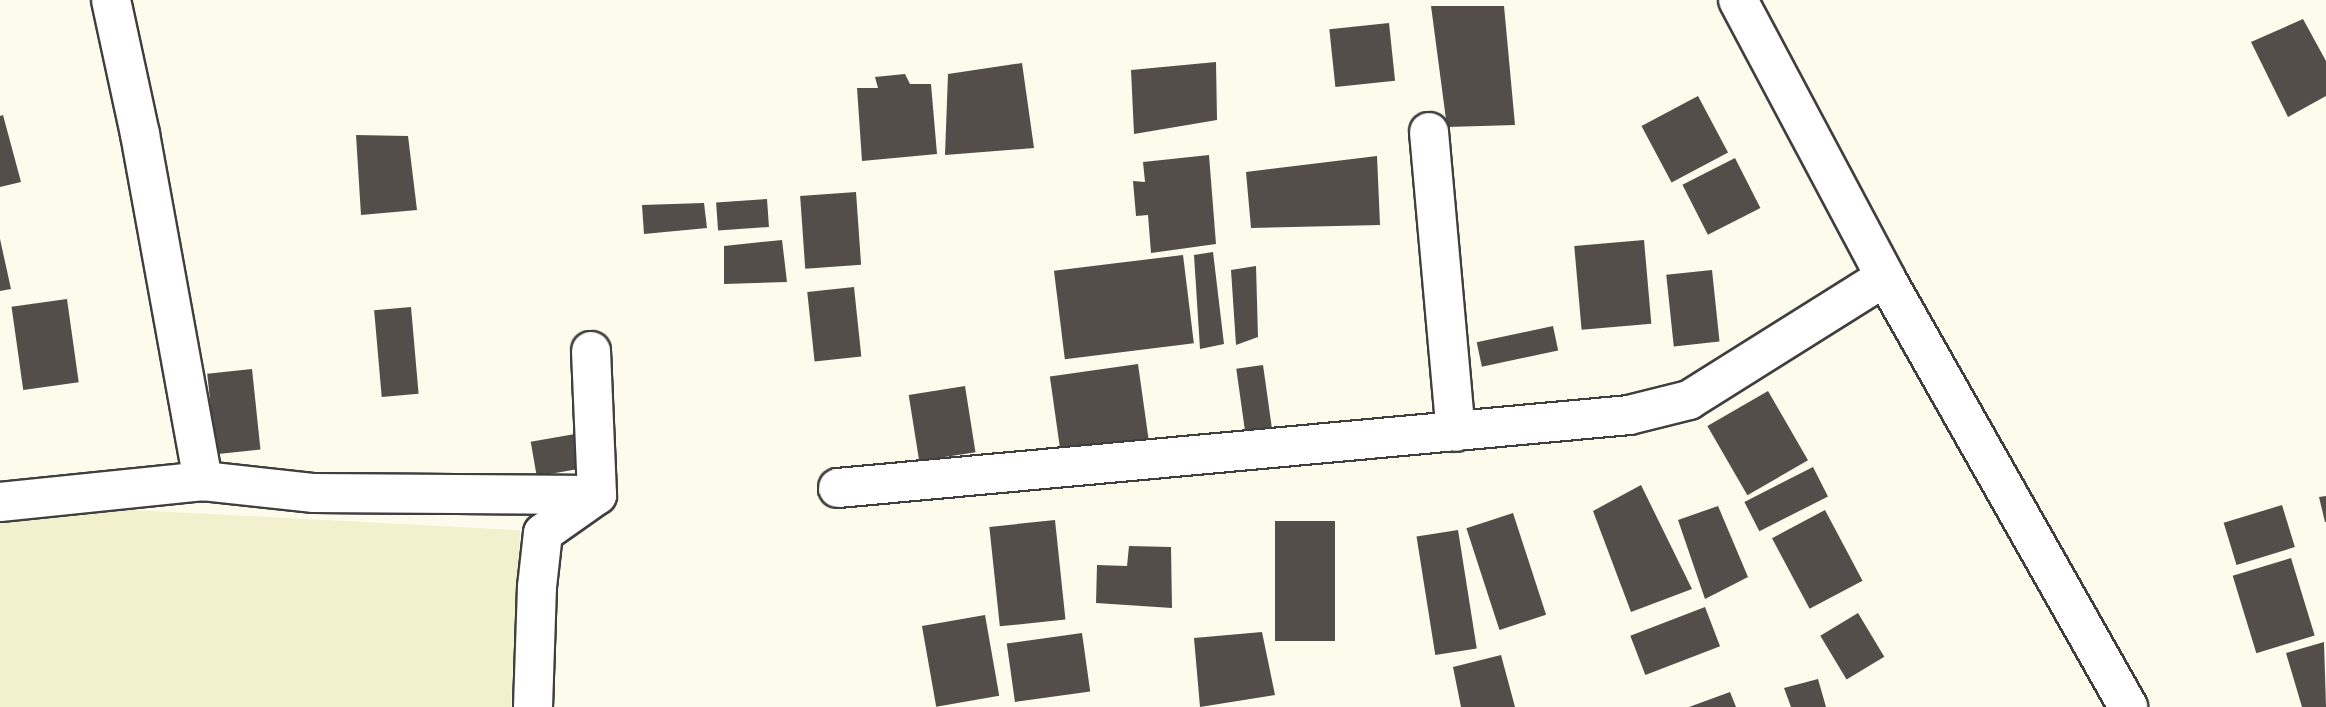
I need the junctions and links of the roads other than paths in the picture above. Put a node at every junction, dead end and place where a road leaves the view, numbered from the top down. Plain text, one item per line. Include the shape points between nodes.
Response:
1 (111, 0) edge
2 (1738, 0) edge
3 (1429, 132) dead end
4 (1885, 277) junction
5 (591, 351) dead end
6 (1456, 432) junction
7 (203, 481) junction
8 (838, 488) dead end
9 (597, 495) junction
10 (0, 502) edge
11 (533, 707) edge
12 (2127, 707) edge

1 - 7 street
2 - 4 street
3 - 6 street
4 - 6 street via 1689,400 1629,415
4 - 12 street
5 - 9 street
6 - 8 street
7 - 9 street via 314,493
7 - 10 street
9 - 11 street via 543,533

